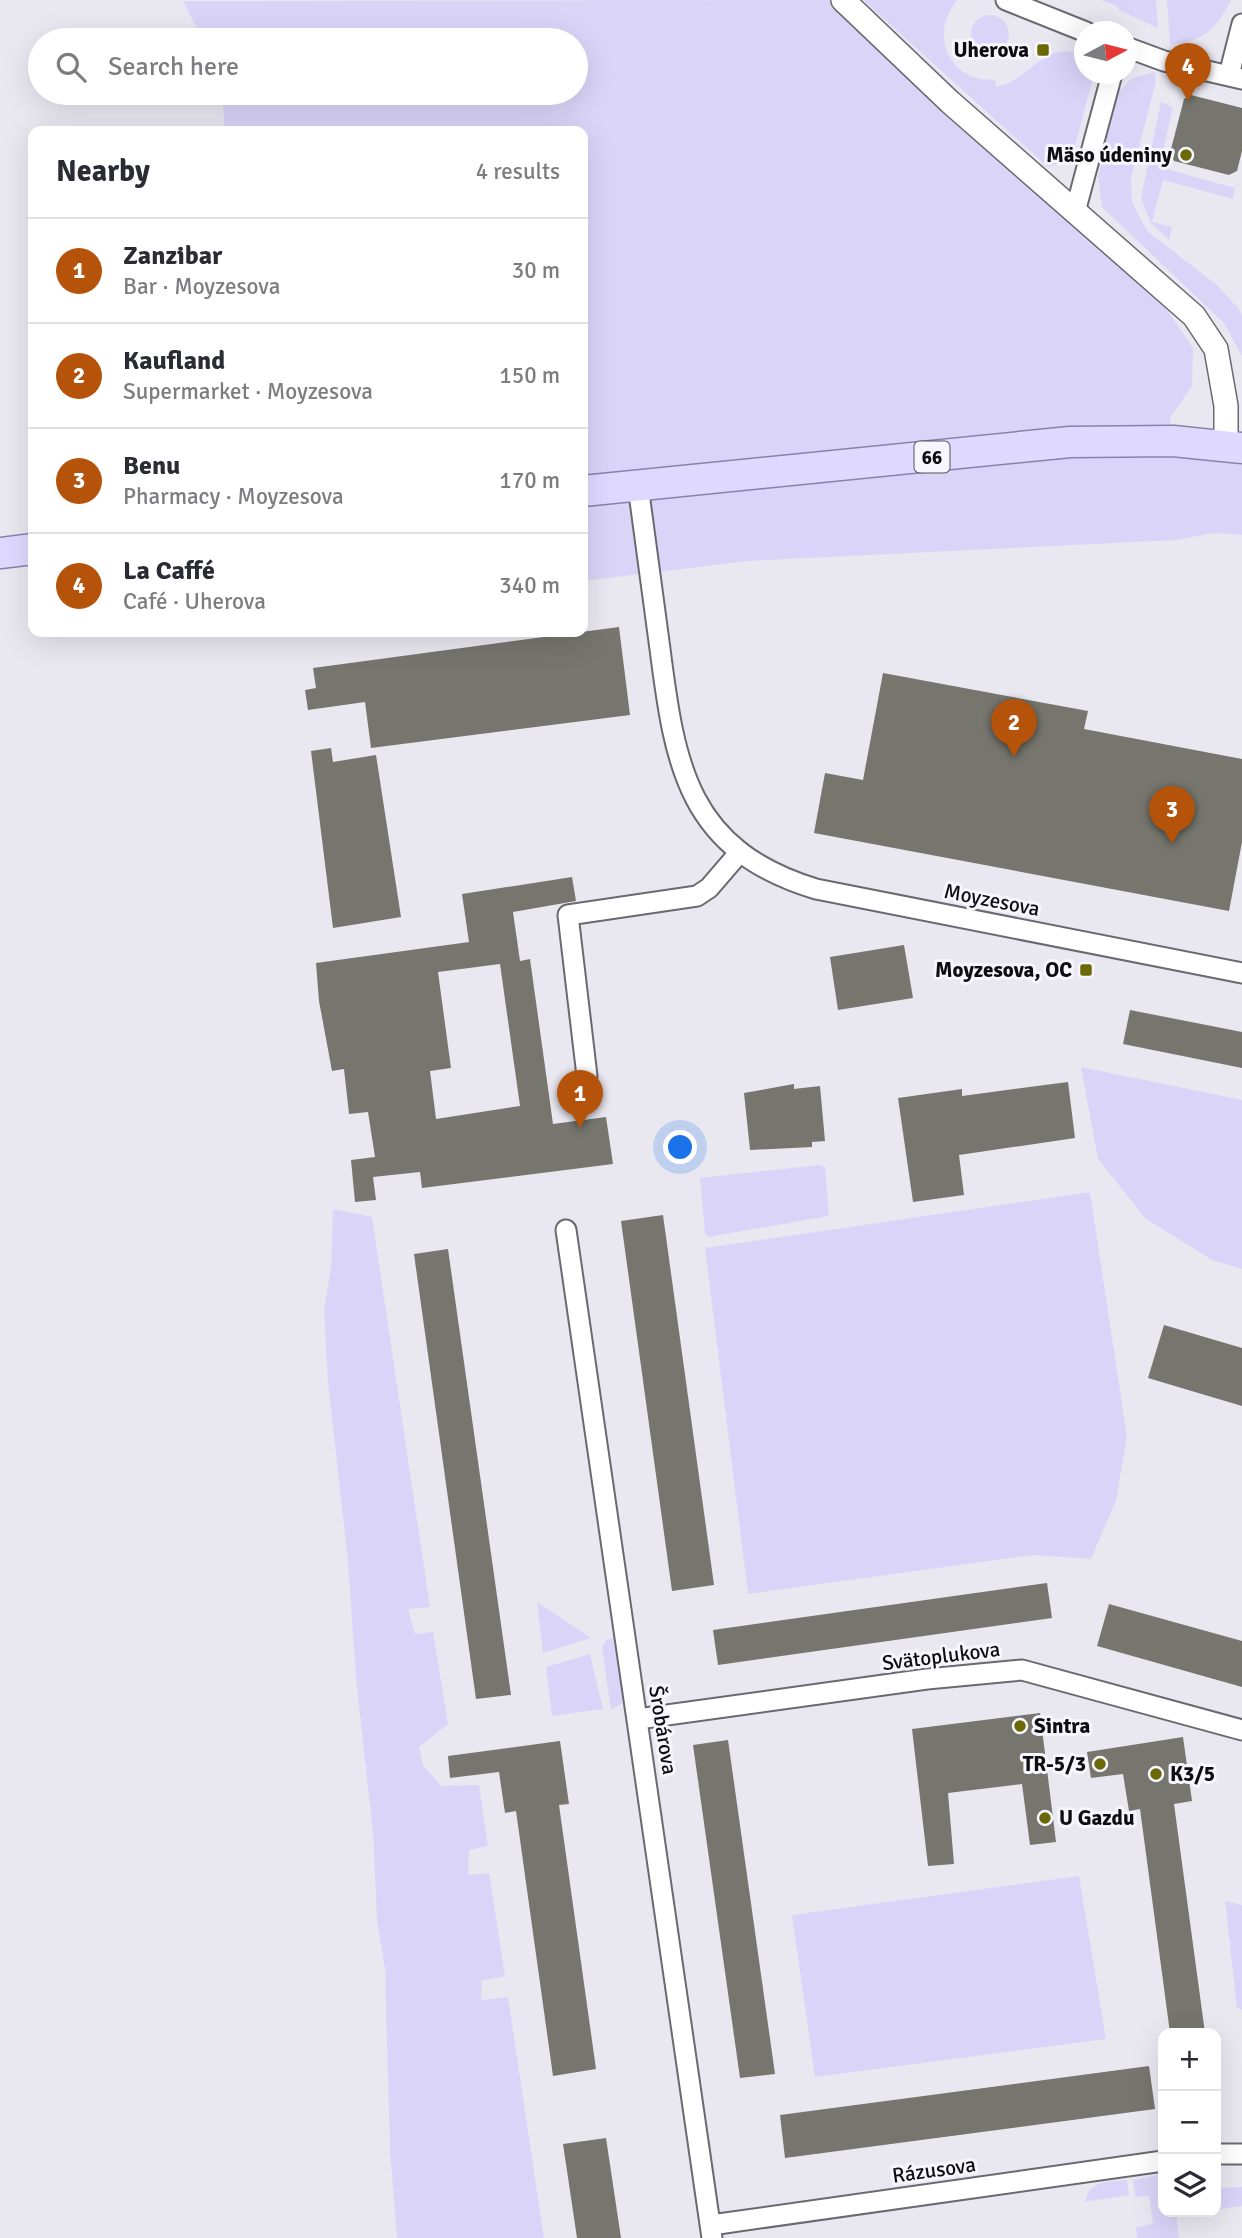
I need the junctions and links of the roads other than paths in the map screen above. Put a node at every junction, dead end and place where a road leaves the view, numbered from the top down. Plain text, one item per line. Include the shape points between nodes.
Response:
1 (843, 0) edge
2 (1006, 0) edge
3 (1242, 24) edge
4 (1074, 27) edge
5 (1137, 51) edge
6 (1236, 77) edge
7 (1109, 84) edge
8 (1075, 212) junction
9 (1234, 447) edge
10 (638, 485) junction
11 (588, 490) edge
12 (28, 550) edge
13 (0, 553) edge
14 (740, 852) junction
15 (1242, 973) edge
16 (587, 1076) dead end
17 (566, 1230) dead end
18 (638, 1719) junction
19 (1242, 1730) edge
20 (1221, 2154) edge
21 (1242, 2154) edge
22 (1158, 2162) edge
23 (711, 2232) edge

1 - 8 street
2 - 4 street
3 - 6 street
5 - 6 street
7 - 8 street
8 - 9 street via 1194,316 1216,349
9 - 10 main road, 66 via 1070,442
10 - 11 main road, 66
10 - 14 street, Moyzesova via 678,759 703,812
12 - 13 main road
14 - 15 street, Moyzesova via 768,870 816,889
14 - 16 street via 697,896 568,915
17 - 18 street, Šrobárova
18 - 19 street, Svätoplukova via 1022,1670
18 - 23 street, Šrobárova
20 - 21 street
22 - 23 street, Rázusova

